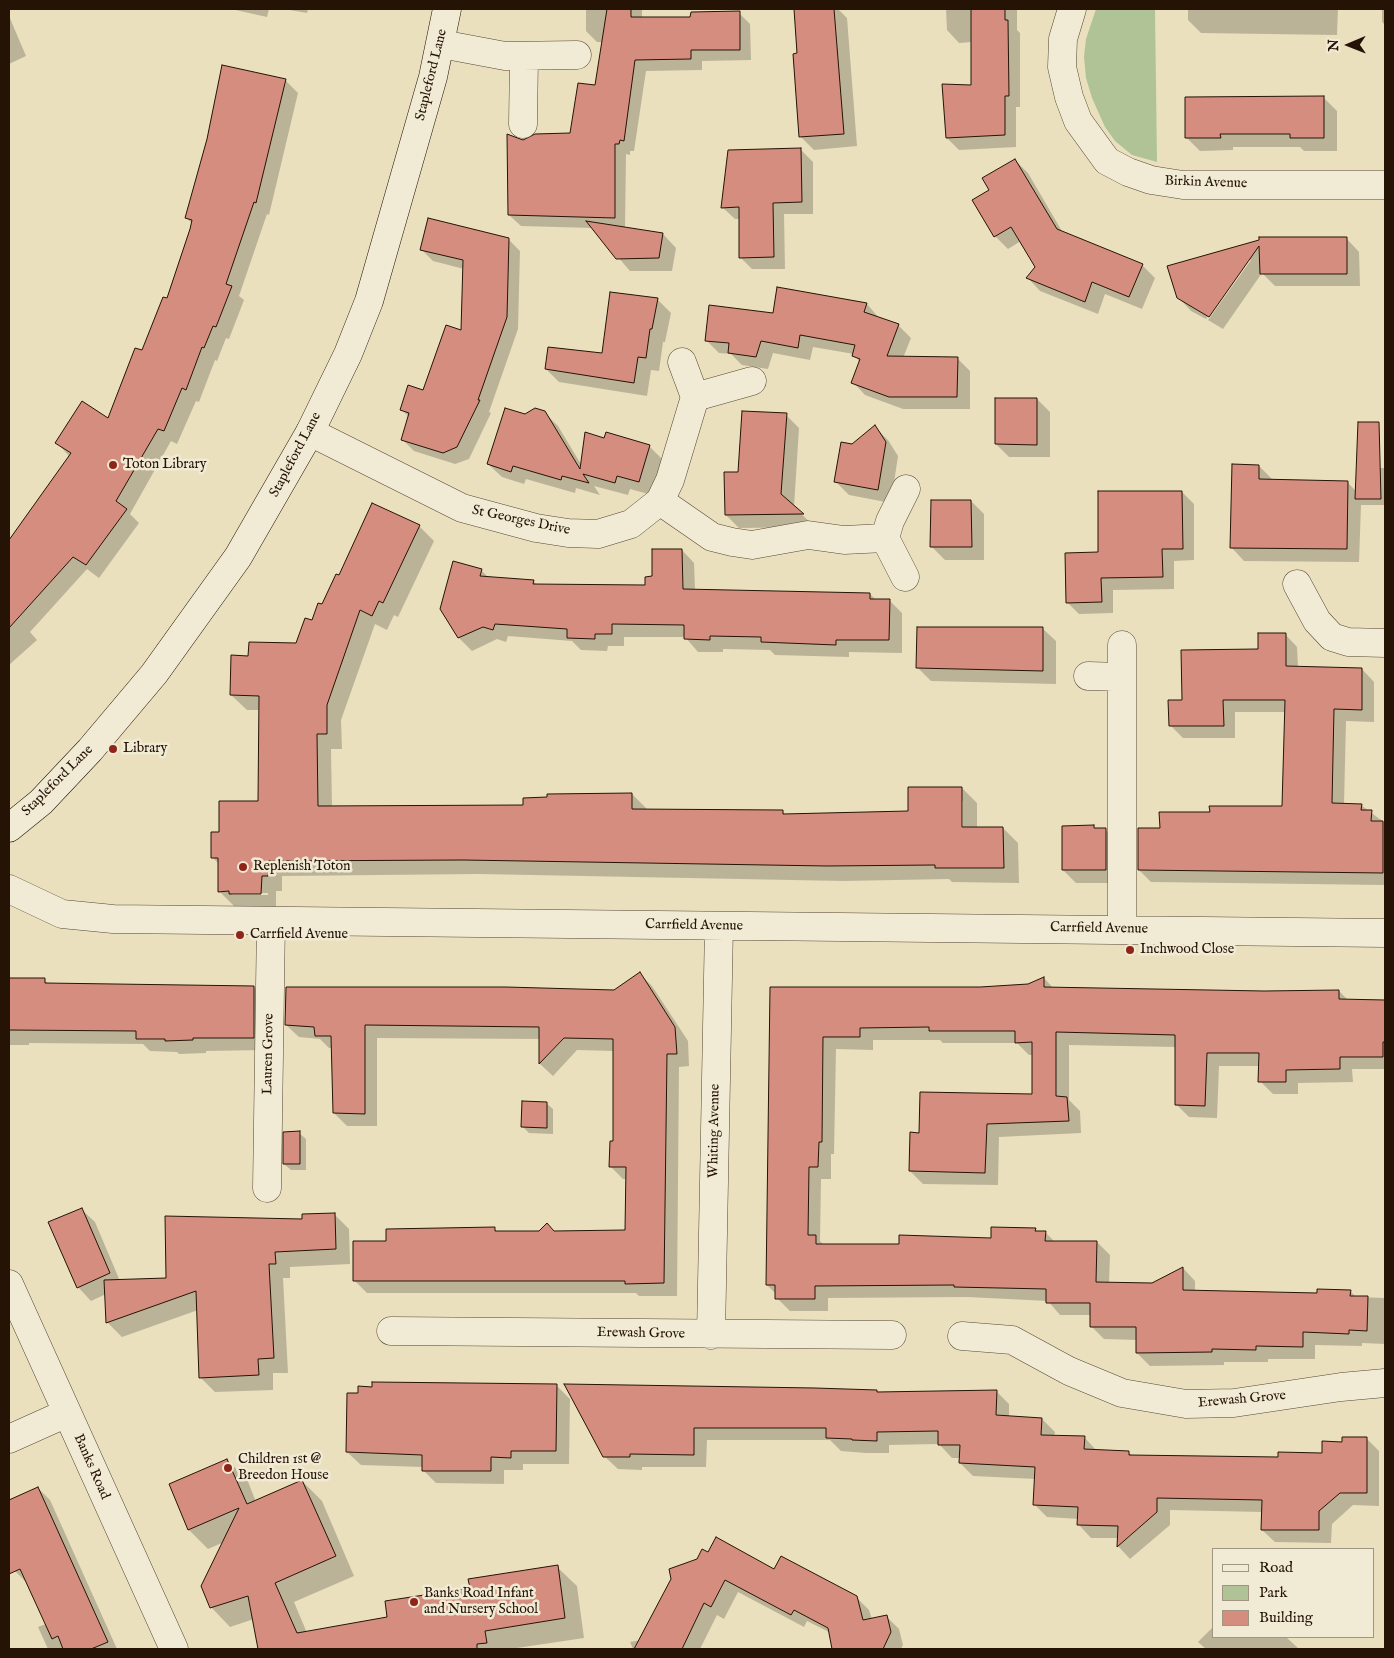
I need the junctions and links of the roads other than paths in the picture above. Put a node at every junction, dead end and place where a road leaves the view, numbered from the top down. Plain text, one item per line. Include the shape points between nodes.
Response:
1 (447, 9) edge
2 (1072, 9) edge
3 (441, 44) junction
4 (577, 55) dead end
5 (524, 57) junction
6 (523, 124) dead end
7 (1385, 185) edge
8 (682, 362) dead end
9 (752, 380) dead end
10 (695, 396) junction
11 (310, 432) junction
12 (906, 489) dead end
13 (660, 501) junction
14 (885, 538) junction
15 (905, 577) dead end
16 (1297, 584) dead end
17 (1385, 643) edge
18 (1122, 645) dead end
19 (1088, 676) dead end
20 (1122, 676) junction
21 (9, 828) edge
22 (9, 889) edge
23 (271, 921) junction
24 (719, 926) junction
25 (1122, 930) junction
26 (1385, 933) edge
27 (267, 1188) dead end
28 (9, 1284) edge
29 (390, 1331) dead end
30 (711, 1335) junction
31 (892, 1335) dead end
32 (962, 1336) dead end
33 (1385, 1384) edge
34 (67, 1412) junction
35 (9, 1439) edge
36 (174, 1649) edge

1 - 3 street, Stapleford Lane
2 - 7 street, Birkin Avenue via 1064,38 1062,67 1078,121 1107,161 1151,180 1183,185
3 - 5 street
3 - 11 street, Stapleford Lane via 369,301 348,354
4 - 5 street
5 - 6 street
8 - 10 street
9 - 10 street
10 - 13 street, St Georges Drive via 670,480
11 - 13 street, St Georges Drive via 454,505 536,528 598,534 631,524
11 - 21 street, Stapleford Lane via 248,541 171,653 90,750 41,802
12 - 14 street
13 - 14 street via 712,537 732,542 752,545 808,535 844,540
14 - 15 street
16 - 17 street via 1317,621 1332,637 1348,642
18 - 20 street
19 - 20 street
20 - 25 street
22 - 23 street, Carrfield Avenue via 62,914 113,919
23 - 24 street, Carrfield Avenue
23 - 27 street, Lauren Grove
24 - 25 street, Carrfield Avenue
24 - 30 street, Whiting Avenue
25 - 26 street, Carrfield Avenue
28 - 34 street, Banks Road
29 - 30 street, Erewash Grove
30 - 31 street, Erewash Grove
32 - 33 street, Erewash Grove via 1012,1340 1069,1371 1115,1390 1152,1400 1186,1404 1234,1403 1360,1384
34 - 35 street
34 - 36 street, Banks Road

